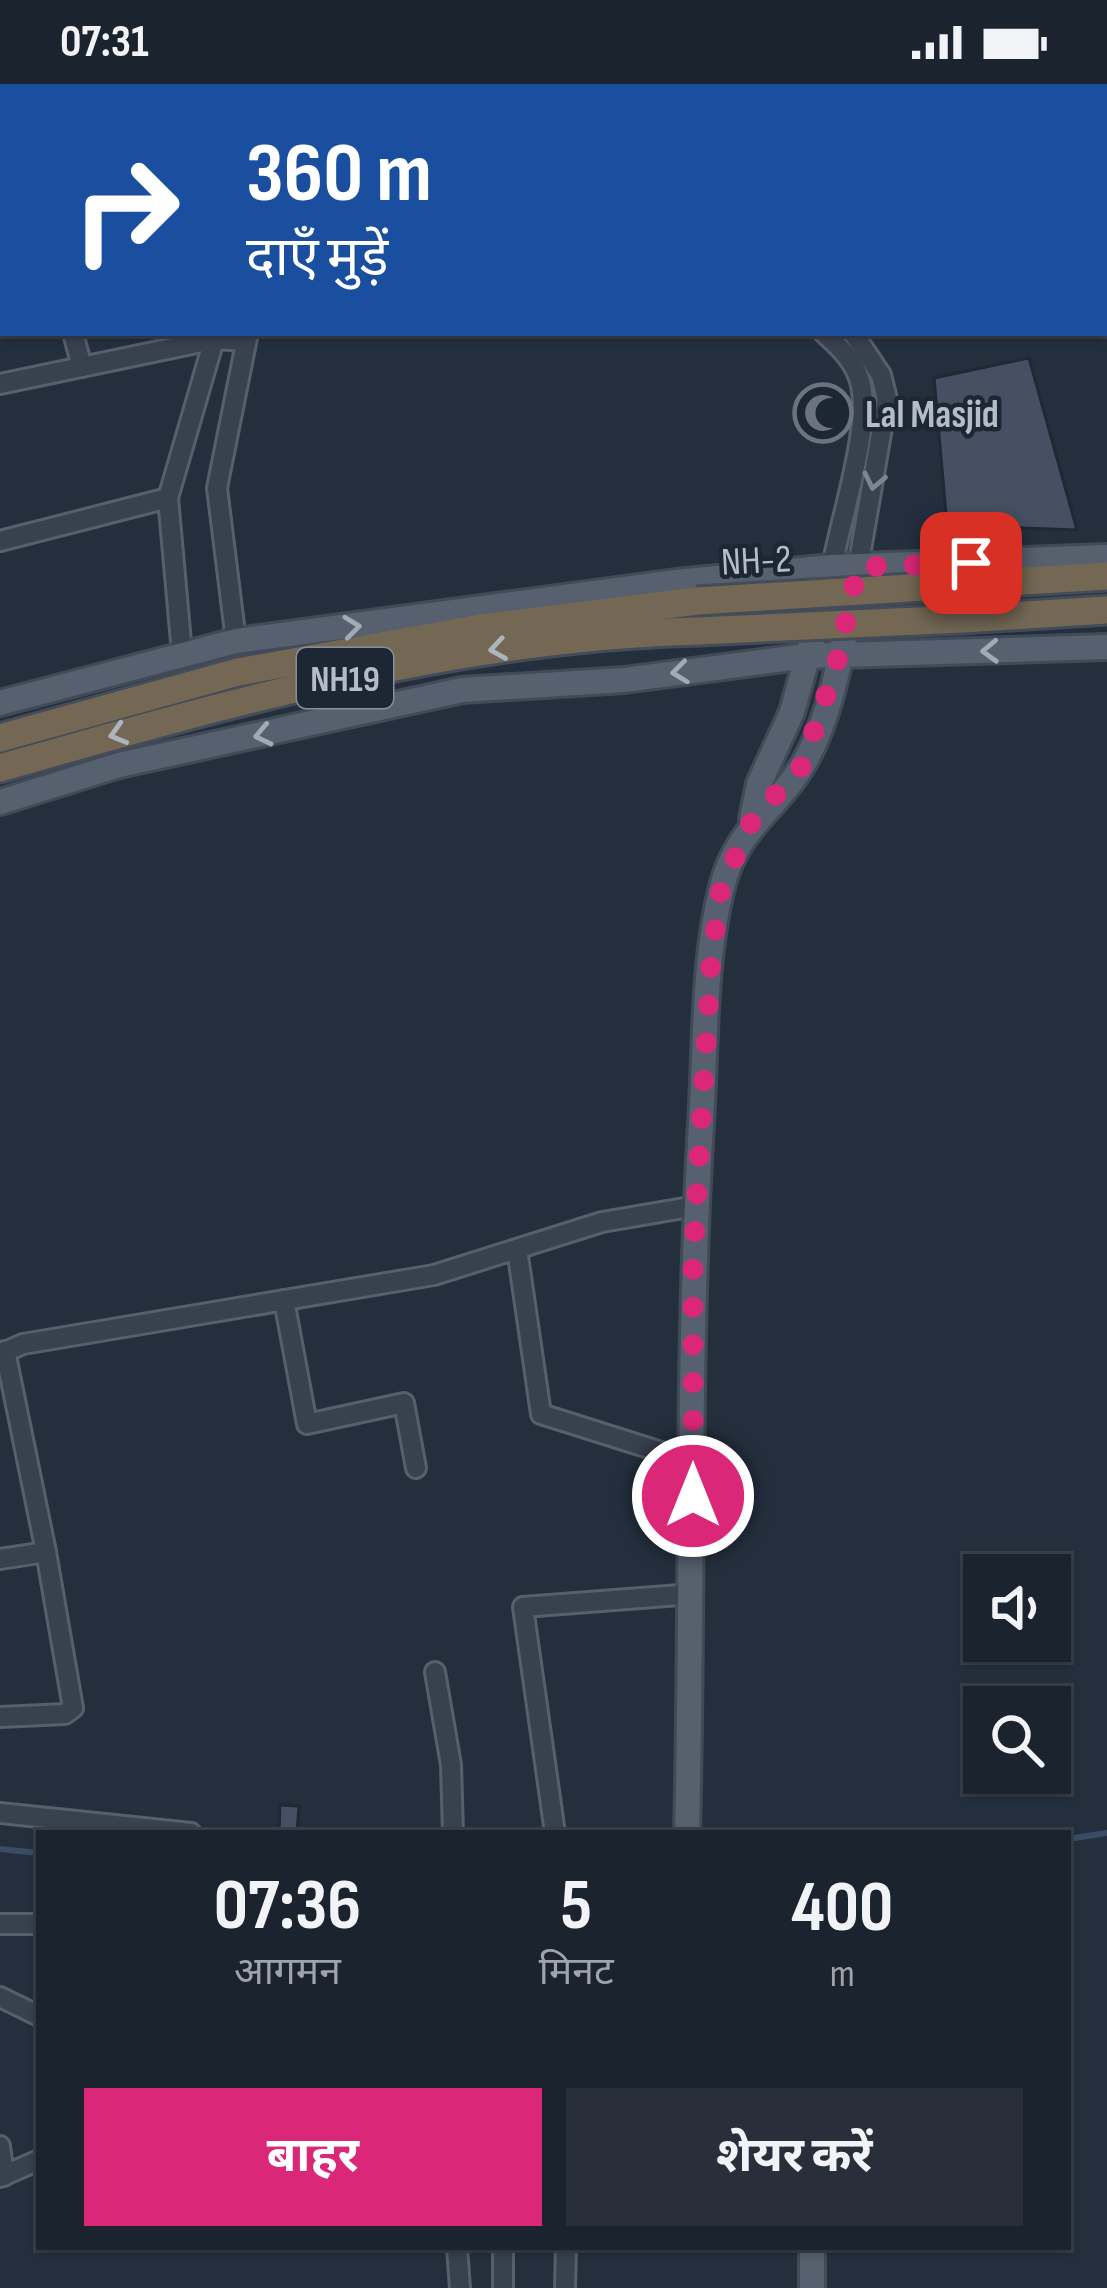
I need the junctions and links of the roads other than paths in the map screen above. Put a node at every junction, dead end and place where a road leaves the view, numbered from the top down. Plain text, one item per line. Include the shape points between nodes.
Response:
1 (75, 336) edge
2 (216, 336) edge
3 (827, 336) edge
4 (855, 336) edge
5 (247, 337) edge
6 (82, 367) junction
7 (0, 384) edge
8 (169, 498) junction
9 (0, 541) edge
10 (1107, 557) edge
11 (935, 564) junction
12 (832, 567) junction
13 (858, 567) junction
14 (735, 576) junction
15 (1107, 576) edge
16 (1107, 610) edge
17 (236, 641) junction
18 (1107, 647) edge
19 (935, 652) junction
20 (182, 653) junction
21 (806, 656) junction
22 (838, 656) junction
23 (736, 665) junction
24 (0, 703) edge
25 (4, 736) edge
26 (0, 768) edge
27 (0, 802) edge
28 (752, 821) junction
29 (696, 1206) junction
30 (517, 1249) junction
31 (284, 1300) junction
32 (3, 1353) edge
33 (693, 1462) junction
34 (416, 1468) dead end
35 (46, 1552) junction
36 (0, 1559) edge
37 (693, 1594) junction
38 (435, 1672) dead end
39 (0, 1718) edge
40 (0, 1813) edge
41 (162, 1830) edge
42 (453, 1830) edge
43 (555, 1830) edge
44 (687, 1830) edge
45 (0, 1924) edge
46 (36, 1924) edge
47 (0, 1997) edge
48 (36, 2015) edge
49 (0, 2146) edge
50 (36, 2161) edge
51 (2, 2176) edge
52 (458, 2250) edge
53 (503, 2250) edge
54 (566, 2250) edge
55 (812, 2250) edge
56 (460, 2288) edge
57 (503, 2288) edge
58 (565, 2288) edge
59 (812, 2288) edge

1 - 6 street
2 - 5 street
2 - 6 street
2 - 8 street
3 - 12 street via 860,378 864,409
4 -> 13 street via 887,399
5 - 17 street via 217,488
6 - 7 street
8 - 9 street
8 - 20 street
10 - 11 main road
11 - 13 main road
11 - 19 main road
12 - 13 main road
12 - 14 main road
12 - 21 main road
13 - 22 main road
17 -> 14 main road
14 - 23 main road
15 - 25 highway, NH-2 / NH19, bridge via 697,601 481,628 238,672
16 -> 26 highway, NH19, bridge via 591,634 202,711
17 - 20 main road
18 -> 19 main road
19 - 22 main road
20 - 24 main road
21 - 22 main road
21 - 23 main road
21 - 28 main road
22 - 28 main road via 802,766
23 -> 27 main road via 462,690 119,765
28 - 29 main road via 721,888
29 - 30 street via 602,1222
29 - 33 main road
30 - 31 street via 434,1275
30 - 33 street via 541,1414
31 - 32 street
31 - 34 street via 307,1424 404,1403
32 - 35 street
33 - 37 main road
35 - 36 street
35 - 39 street via 73,1708
37 - 43 street via 524,1606
37 - 44 main road
38 - 42 street
40 - 41 street
45 - 46 street
47 - 48 street
49 - 51 street
50 - 51 street
52 - 56 street
53 - 57 street
54 - 58 street
55 - 59 main road

